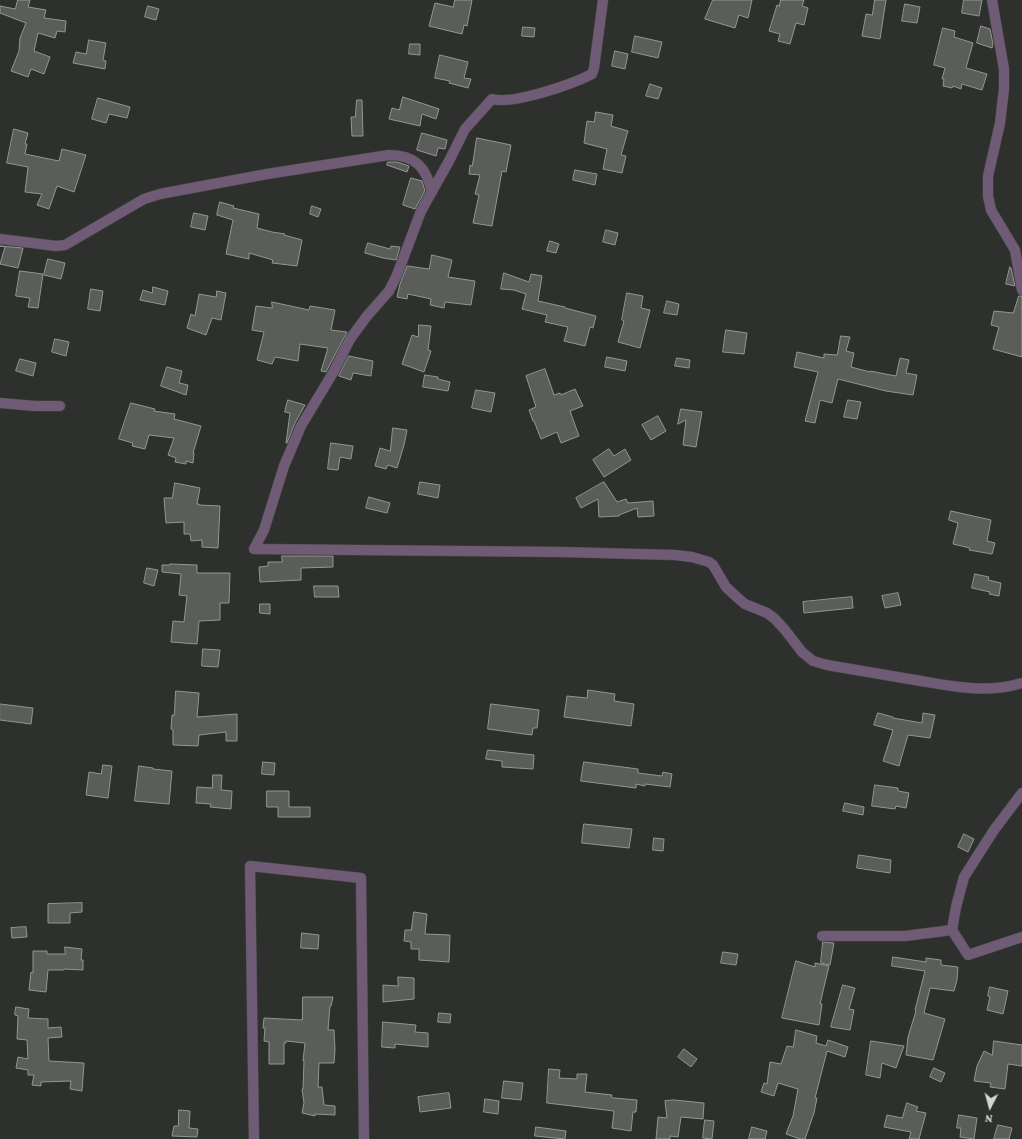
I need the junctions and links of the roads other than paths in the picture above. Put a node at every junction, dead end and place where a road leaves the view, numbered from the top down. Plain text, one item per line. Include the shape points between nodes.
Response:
1 (603, 0) edge
2 (992, 0) edge
3 (432, 192) junction
4 (0, 239) edge
5 (1022, 290) edge
6 (0, 403) edge
7 (60, 406) dead end
8 (1022, 683) edge
9 (1022, 793) edge
10 (952, 930) junction
11 (822, 936) dead end
12 (1022, 937) edge
13 (254, 1139) edge
14 (364, 1139) edge

1 - 3 street via 592,74 534,95 505,100 492,99 465,128
2 - 5 street via 1004,69 1004,89 1000,124 988,176 988,196 991,210 1015,250
3 - 4 street via 428,176 416,163 407,156 389,155 160,194 144,199 65,245
3 - 8 street via 417,220 389,291 350,339 301,426 284,466 264,530 254,548 562,552 692,557 713,565 722,581 740,600 768,613 813,661 835,667 981,690 1011,687
6 - 7 street
9 - 10 street via 994,830 964,877
10 - 11 street via 905,936
10 - 12 street via 968,955
13 - 14 street via 250,866 360,878

